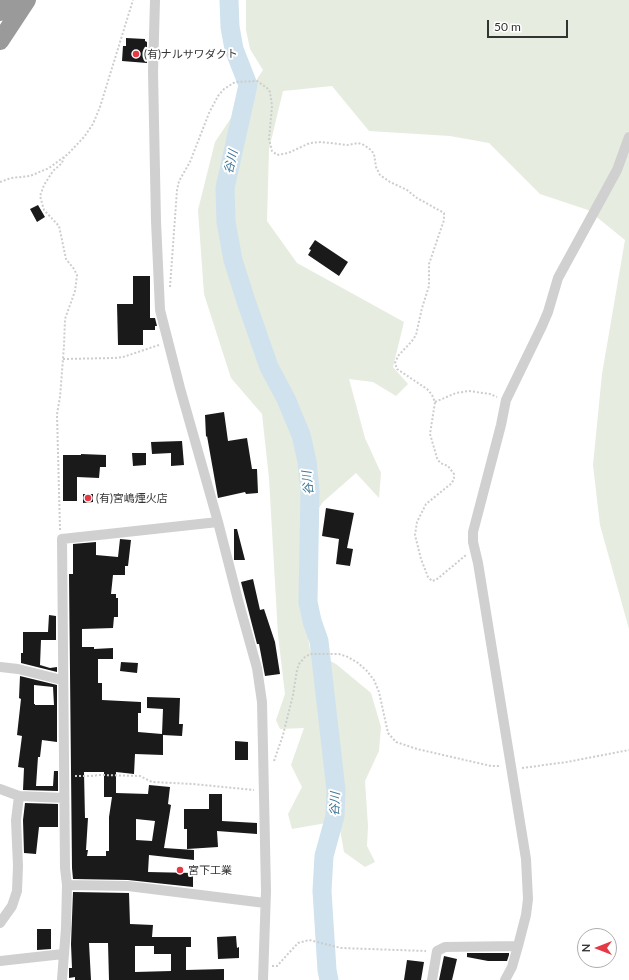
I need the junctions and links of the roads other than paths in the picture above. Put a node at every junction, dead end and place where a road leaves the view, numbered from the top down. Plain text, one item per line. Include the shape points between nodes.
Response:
1 (8, 0) edge
2 (27, 0) edge
3 (155, 0) edge
4 (0, 12) edge
5 (0, 41) edge
6 (629, 137) edge
7 (218, 522) junction
8 (0, 667) edge
9 (62, 680) junction
10 (0, 790) edge
11 (19, 796) junction
12 (64, 798) junction
13 (67, 885) junction
14 (265, 903) junction
15 (0, 924) edge
16 (518, 946) junction
17 (63, 954) junction
18 (0, 961) edge
19 (62, 980) edge
20 (263, 980) edge
21 (432, 980) edge
22 (506, 980) edge

1 - 4 highway
2 - 5 highway
3 - 7 street via 153,72 160,310
6 - 16 street via 617,170 558,278 548,312 506,400 473,532 474,551 526,859 528,899
7 - 9 street via 62,538
7 - 14 street via 257,668 262,702
8 - 9 street
9 - 12 street
10 - 11 street
11 - 12 street
11 - 15 street via 16,820 17,891 12,906
12 - 13 street
13 - 14 street via 128,886
13 - 17 street
14 - 20 street
16 - 21 street via 445,947 437,951
16 - 22 street
17 - 18 street
17 - 19 street

